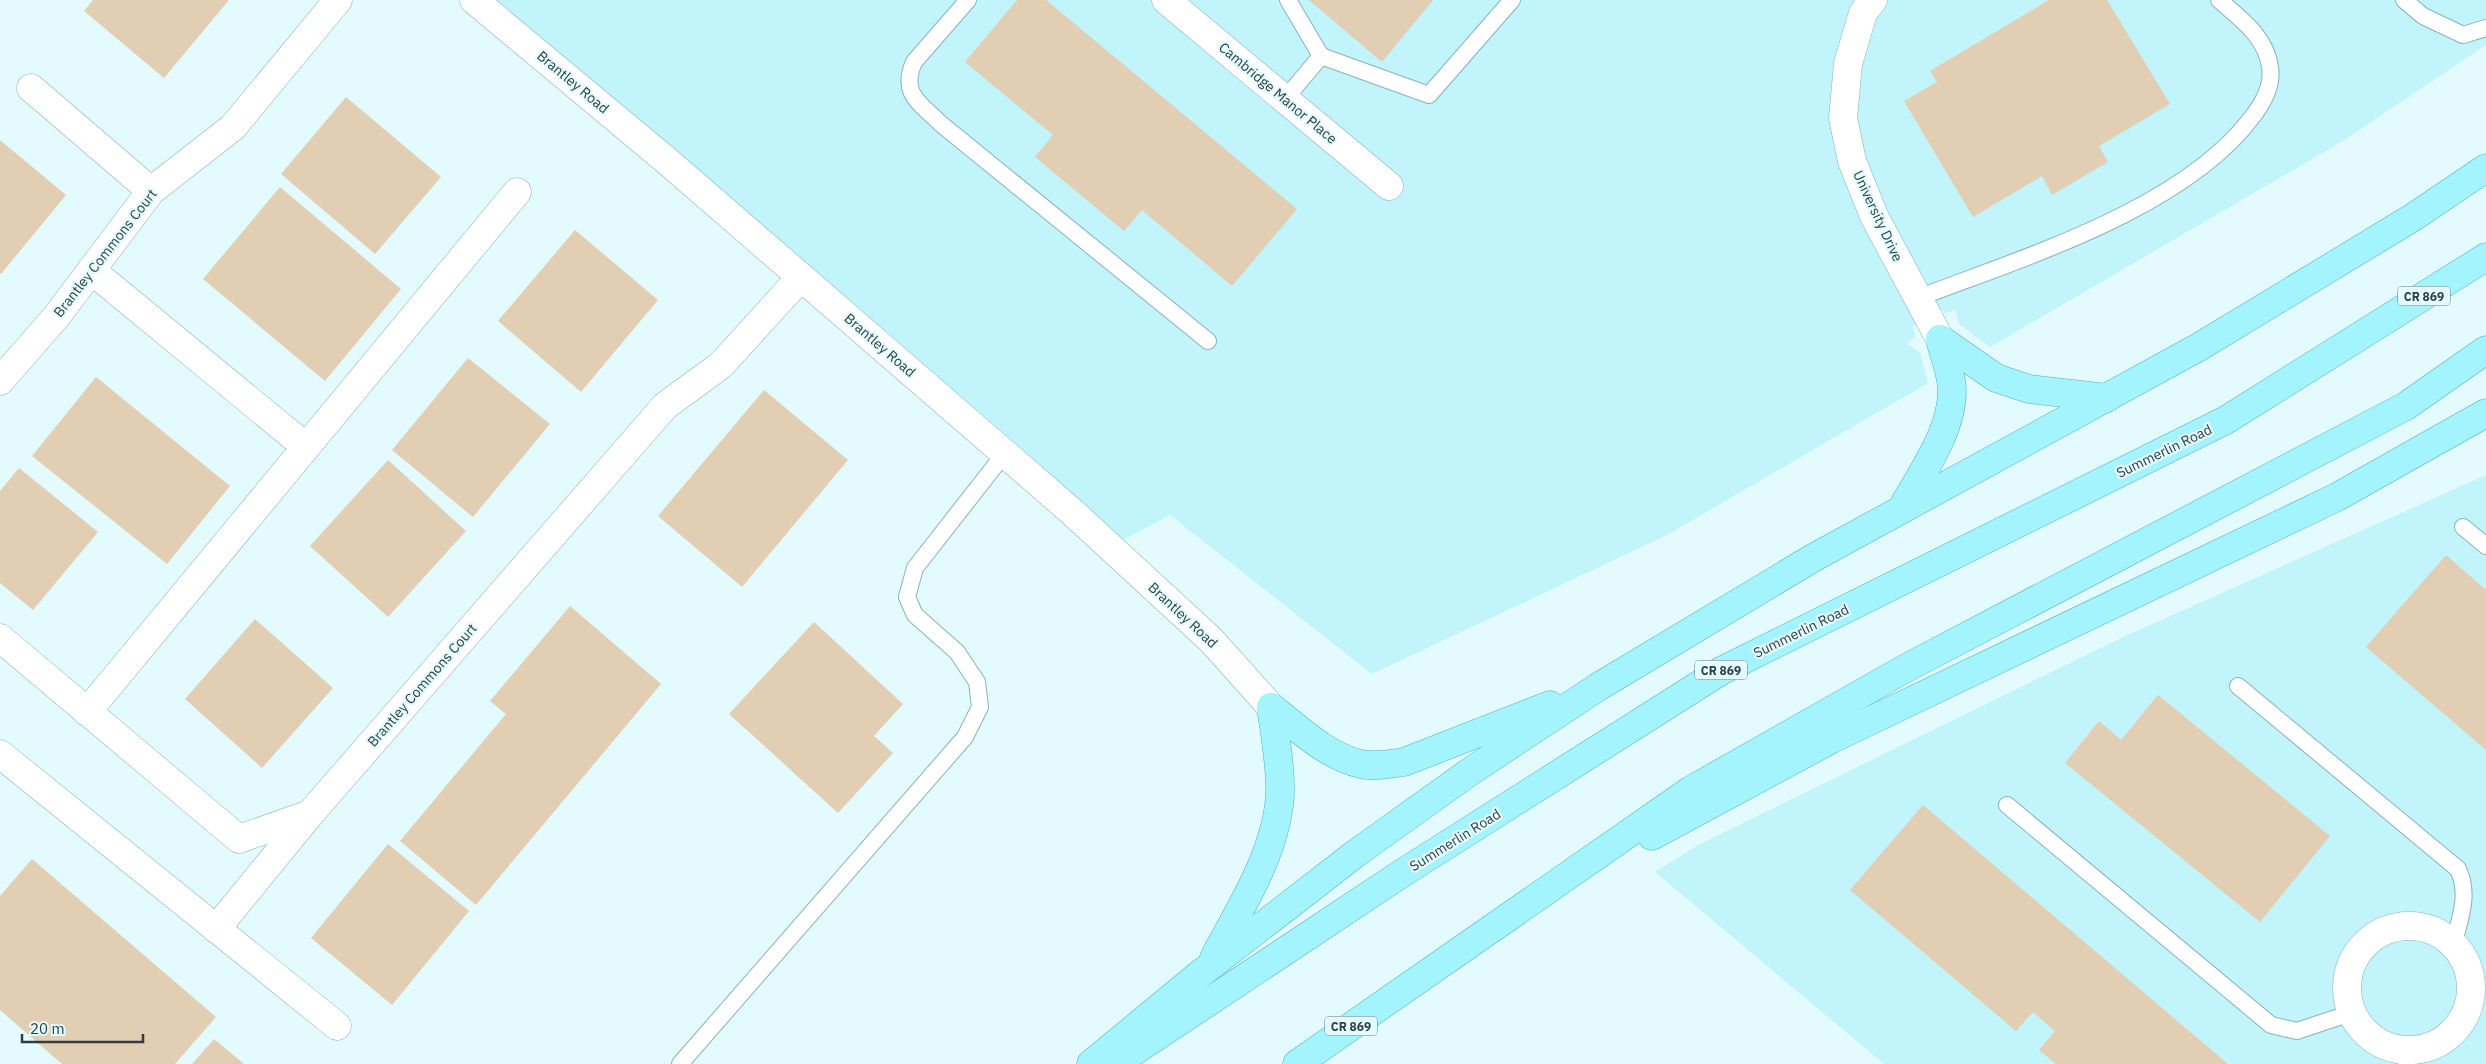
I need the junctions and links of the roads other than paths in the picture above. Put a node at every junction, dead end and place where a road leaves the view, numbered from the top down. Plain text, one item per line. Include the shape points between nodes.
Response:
1 (338, 0) edge
2 (474, 0) edge
3 (968, 0) edge
4 (1166, 0) edge
5 (1288, 0) edge
6 (1512, 0) edge
7 (1873, 0) edge
8 (2219, 0) edge
9 (2404, 0) edge
10 (2486, 28) edge
11 (1321, 56) junction
12 (30, 88) dead end
13 (1285, 99) junction
14 (2486, 168) edge
15 (1389, 186) dead end
16 (152, 191) junction
17 (517, 192) dead end
18 (2486, 257) edge
19 (91, 270) junction
20 (801, 277) junction
21 (1918, 298) junction
22 (1940, 339) junction
23 (1208, 341) dead end
24 (2486, 350) edge
25 (0, 381) edge
26 (2107, 398) junction
27 (2486, 413) edge
28 (306, 447) junction
29 (1005, 453) junction
30 (1901, 510) junction
31 (2463, 527) dead end
32 (2486, 546) edge
33 (0, 638) edge
34 (2238, 686) dead end
35 (1598, 687) junction
36 (1271, 707) junction
37 (87, 712) junction
38 (0, 754) edge
39 (2007, 805) dead end
40 (310, 814) junction
41 (216, 929) junction
42 (2454, 943) junction
43 (2477, 963) edge
44 (1210, 967) junction
45 (1406, 988) junction
46 (2352, 1013) junction
47 (337, 1026) dead end
48 (2406, 1058) edge
49 (680, 1064) edge
50 (1091, 1064) edge
51 (1116, 1064) edge
52 (1297, 1064) edge

1 - 16 street, Brantley Commons Court via 233,126
2 - 20 street, Brantley Road
3 - 23 lane via 914,62 908,86 915,99 941,124
4 - 13 street, Cambridge Manor Place
5 - 11 lane
6 - 11 lane via 1429,95
7 - 21 street, University Drive via 1863,13 1848,64 1843,118 1852,161 1874,216
8 - 21 lane via 2261,40 2271,68 2265,100 2237,138 2172,189 2071,239
9 - 10 lane via 2422,16 2463,35
11 - 13 lane
12 - 16 street
13 - 15 street, Cambridge Manor Place
14 - 26 main road via 2412,218 2199,347
16 - 19 street, Brantley Commons Court
17 - 28 street
18 - 51 main road, Summerlin Road / CR 869 via 2226,420 1721,671 1404,872
19 - 25 street, Brantley Commons Court via 56,317
19 - 28 street
20 - 29 street, Brantley Road
20 - 40 street, Brantley Commons Court via 721,365 664,406
21 - 22 street, University Drive
22 - 26 main road via 1996,378 2029,389
22 - 30 main road via 1952,391 1950,407 1943,431
24 - 45 main road, CR 869 via 2406,406 1908,667 1691,790
26 - 30 main road
27 - 45 main road via 2336,497 1832,739 1650,837
28 - 37 street
29 - 36 street, Brantley Road via 1211,640
29 - 49 lane via 915,568 908,597 914,615 957,652 977,682 980,707 965,737
30 - 35 main road via 1813,558
31 - 32 lane
33 - 37 street, Brantley Commons Court
34 - 42 lane via 2458,870 2464,883 2464,900
35 - 36 main road via 1404,762 1379,765 1360,764 1324,748
35 - 44 main road via 1354,854
36 - 44 main road via 1280,768 1280,797 1273,828 1264,859
37 - 40 street, Brantley Commons Court via 238,839
38 - 41 street
39 - 46 lane via 2271,1025 2297,1032
40 - 41 street
41 - 47 street
42 - 43 street
42 - 46 street via 2435,930 2406,925 2384,930 2360,948 2349,967 2347,996
43 - 48 street via 2469,1008 2463,1020 2449,1037
44 - 50 main road
45 - 52 main road, CR 869
46 - 48 street via 2366,1034

